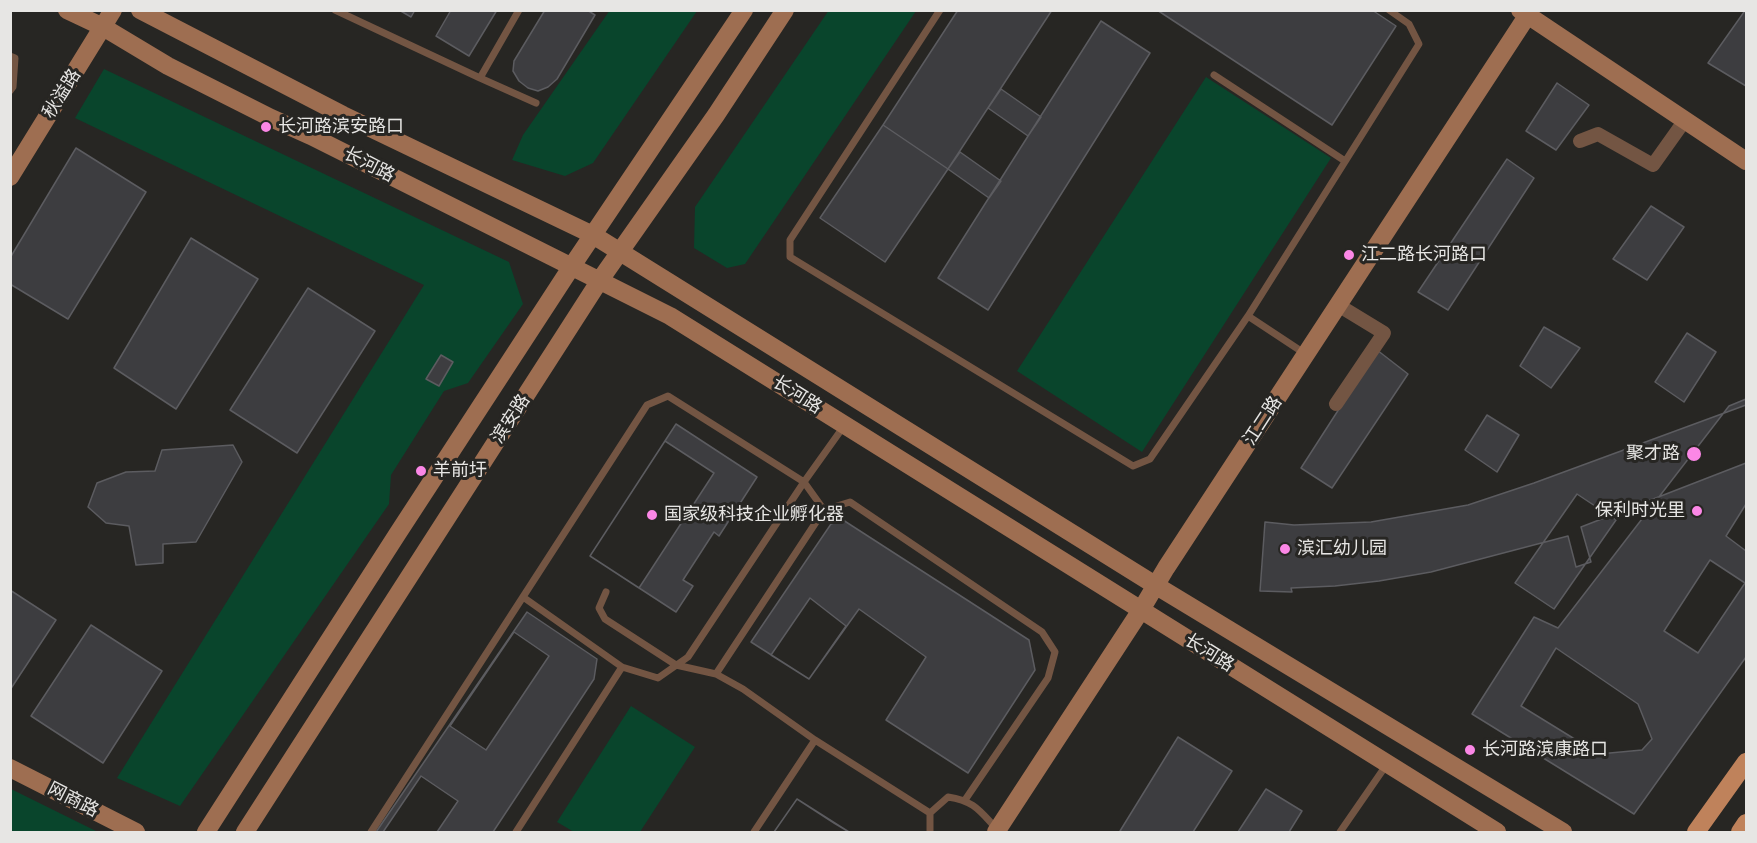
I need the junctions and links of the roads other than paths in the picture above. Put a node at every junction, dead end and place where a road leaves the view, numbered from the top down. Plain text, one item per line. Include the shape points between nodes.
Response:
1 (67, 10) edge
2 (113, 10) edge
3 (140, 10) edge
4 (335, 10) edge
5 (519, 10) edge
6 (744, 10) edge
7 (785, 10) edge
8 (940, 10) edge
9 (1389, 10) edge
10 (1526, 12) edge
11 (103, 27) junction
12 (10, 56) edge
13 (1214, 75) dead end
14 (480, 78) junction
15 (10, 91) edge
16 (536, 103) dead end
17 (1685, 120) junction
18 (1580, 141) dead end
19 (1345, 161) junction
20 (1746, 161) edge
21 (10, 177) edge
22 (593, 236) junction
23 (620, 251) junction
24 (572, 266) junction
25 (600, 280) junction
26 (1338, 305) junction
27 (1248, 316) junction
28 (1306, 355) junction
29 (1336, 404) dead end
30 (844, 425) junction
31 (804, 482) junction
32 (824, 510) junction
33 (1155, 585) junction
34 (606, 592) dead end
35 (523, 597) junction
36 (1141, 610) junction
37 (676, 665) junction
38 (622, 667) junction
39 (716, 674) junction
40 (815, 740) junction
41 (1746, 762) edge
42 (1387, 764) junction
43 (10, 768) edge
44 (965, 800) junction
45 (930, 813) junction
46 (1746, 823) edge
47 (997, 831) edge
48 (136, 832) edge
49 (206, 832) edge
50 (245, 832) edge
51 (371, 832) edge
52 (516, 832) edge
53 (754, 832) edge
54 (930, 832) edge
55 (1342, 832) edge
56 (1497, 832) edge
57 (1563, 832) edge
58 (1696, 832) edge
59 (1740, 832) edge

1 - 11 main road, 长河路
2 - 11 main road, 秋溢路
3 - 22 main road, 长河路 via 353,120
4 - 14 lane
5 - 14 lane
6 - 22 main road, 滨安路
7 - 23 main road, 滨安路
8 - 27 lane via 790,240 790,257 1132,466 1150,459
9 - 19 lane via 1409,24 1419,44
10 - 17 main road
10 - 26 main road, 江二路
11 - 21 main road, 秋溢路
11 - 24 main road, 长河路 via 168,66
12 - 15 lane via 15,58
13 - 19 lane
14 - 16 lane
17 - 18 street via 1653,165 1598,134
17 - 20 main road
19 - 27 lane
22 - 23 main road, 长河路
22 - 24 main road, 滨安路
23 - 25 main road, 滨安路
23 - 33 main road, 长河路
24 - 25 main road, 长河路
24 - 49 main road, 滨安路
25 - 30 main road, 长河路 via 670,316
25 - 50 main road, 滨安路
26 - 28 main road, 江二路
26 - 29 street via 1384,333
27 - 28 lane
28 - 33 main road, 江二路
30 - 31 lane
30 - 36 main road, 长河路
31 - 32 lane
31 - 35 lane via 668,396 647,405
31 - 37 lane via 688,657
32 - 39 lane
32 - 44 lane via 850,502 1042,632 1055,652 1048,678
33 - 36 main road, 江二路
33 - 57 main road, 长河路
34 - 37 lane via 599,608 605,620
35 - 38 lane
35 - 51 lane
36 - 42 main road, 长河路
36 - 47 main road, 江二路
37 - 38 lane via 658,678
37 - 39 lane
38 - 52 lane
39 - 40 lane
40 - 45 lane
40 - 53 lane
41 - 58 main road
42 - 55 lane
42 - 56 main road, 长河路
43 - 48 main road, 网商路
44 - 45 lane via 948,797
44 - 47 lane
45 - 54 lane
46 - 59 main road

